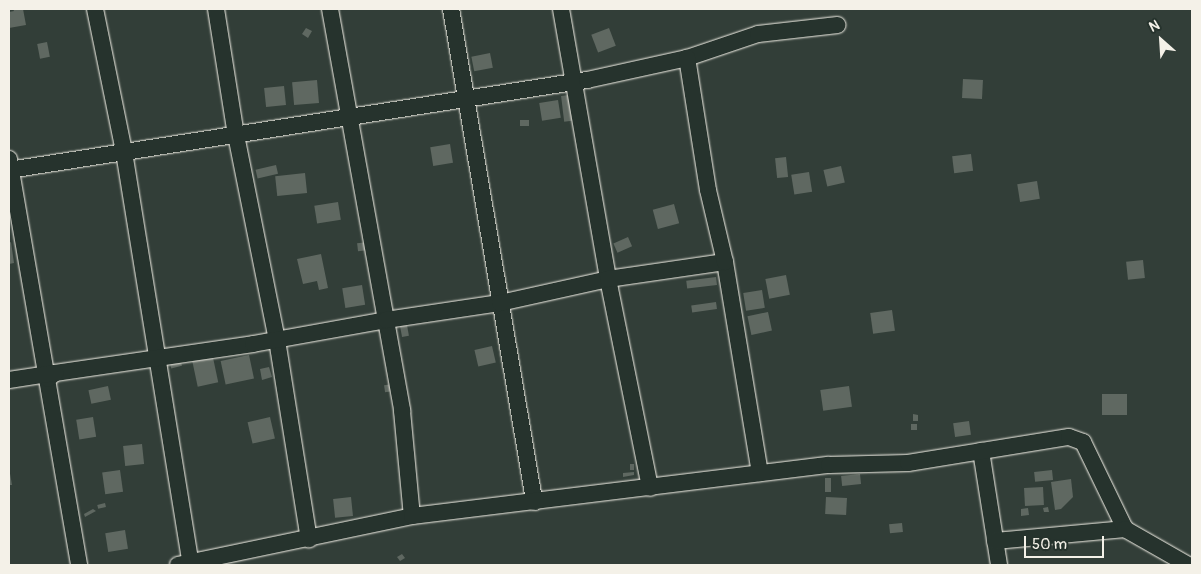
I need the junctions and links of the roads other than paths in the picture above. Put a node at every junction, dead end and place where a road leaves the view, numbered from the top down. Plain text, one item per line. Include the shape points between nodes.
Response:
1 (95, 9) edge
2 (216, 9) edge
3 (330, 9) edge
4 (451, 9) edge
5 (561, 9) edge
6 (837, 25) dead end
7 (687, 58) junction
8 (574, 81) junction
9 (465, 98) junction
10 (349, 118) junction
11 (236, 135) junction
12 (124, 152) junction
13 (9, 166) edge
14 (724, 262) junction
15 (608, 279) junction
16 (500, 303) junction
17 (386, 320) junction
18 (277, 340) junction
19 (158, 358) junction
20 (50, 375) junction
21 (9, 380) edge
22 (981, 451) junction
23 (760, 473) junction
24 (650, 488) junction
25 (534, 502) junction
26 (412, 516) junction
27 (1125, 529) junction
28 (309, 539) junction
29 (995, 541) junction
30 (187, 564) edge
31 (79, 565) edge
32 (998, 565) edge
33 (1188, 565) edge

1 - 12 street
2 - 11 street
3 - 10 street
4 - 9 street
5 - 8 street
6 - 7 street via 758,34
7 - 8 street
7 - 14 street via 708,190
8 - 9 street
8 - 15 street
9 - 10 street
9 - 16 street
10 - 11 street
10 - 17 street
11 - 12 street
11 - 18 street
12 - 13 street
12 - 19 street
13 - 20 street
14 - 15 street
14 - 23 street
15 - 16 street
15 - 24 street
16 - 17 street
16 - 25 street
17 - 18 street
17 - 26 street via 402,411
18 - 19 street
18 - 28 street
19 - 20 street
19 - 30 street
20 - 21 street
20 - 31 street
22 - 23 street via 908,462 829,465
22 - 27 street via 1069,437 1083,442
22 - 29 street
23 - 24 street
24 - 25 street
25 - 26 street
26 - 28 street
27 - 29 street
27 - 33 street
28 - 30 street
29 - 32 street

